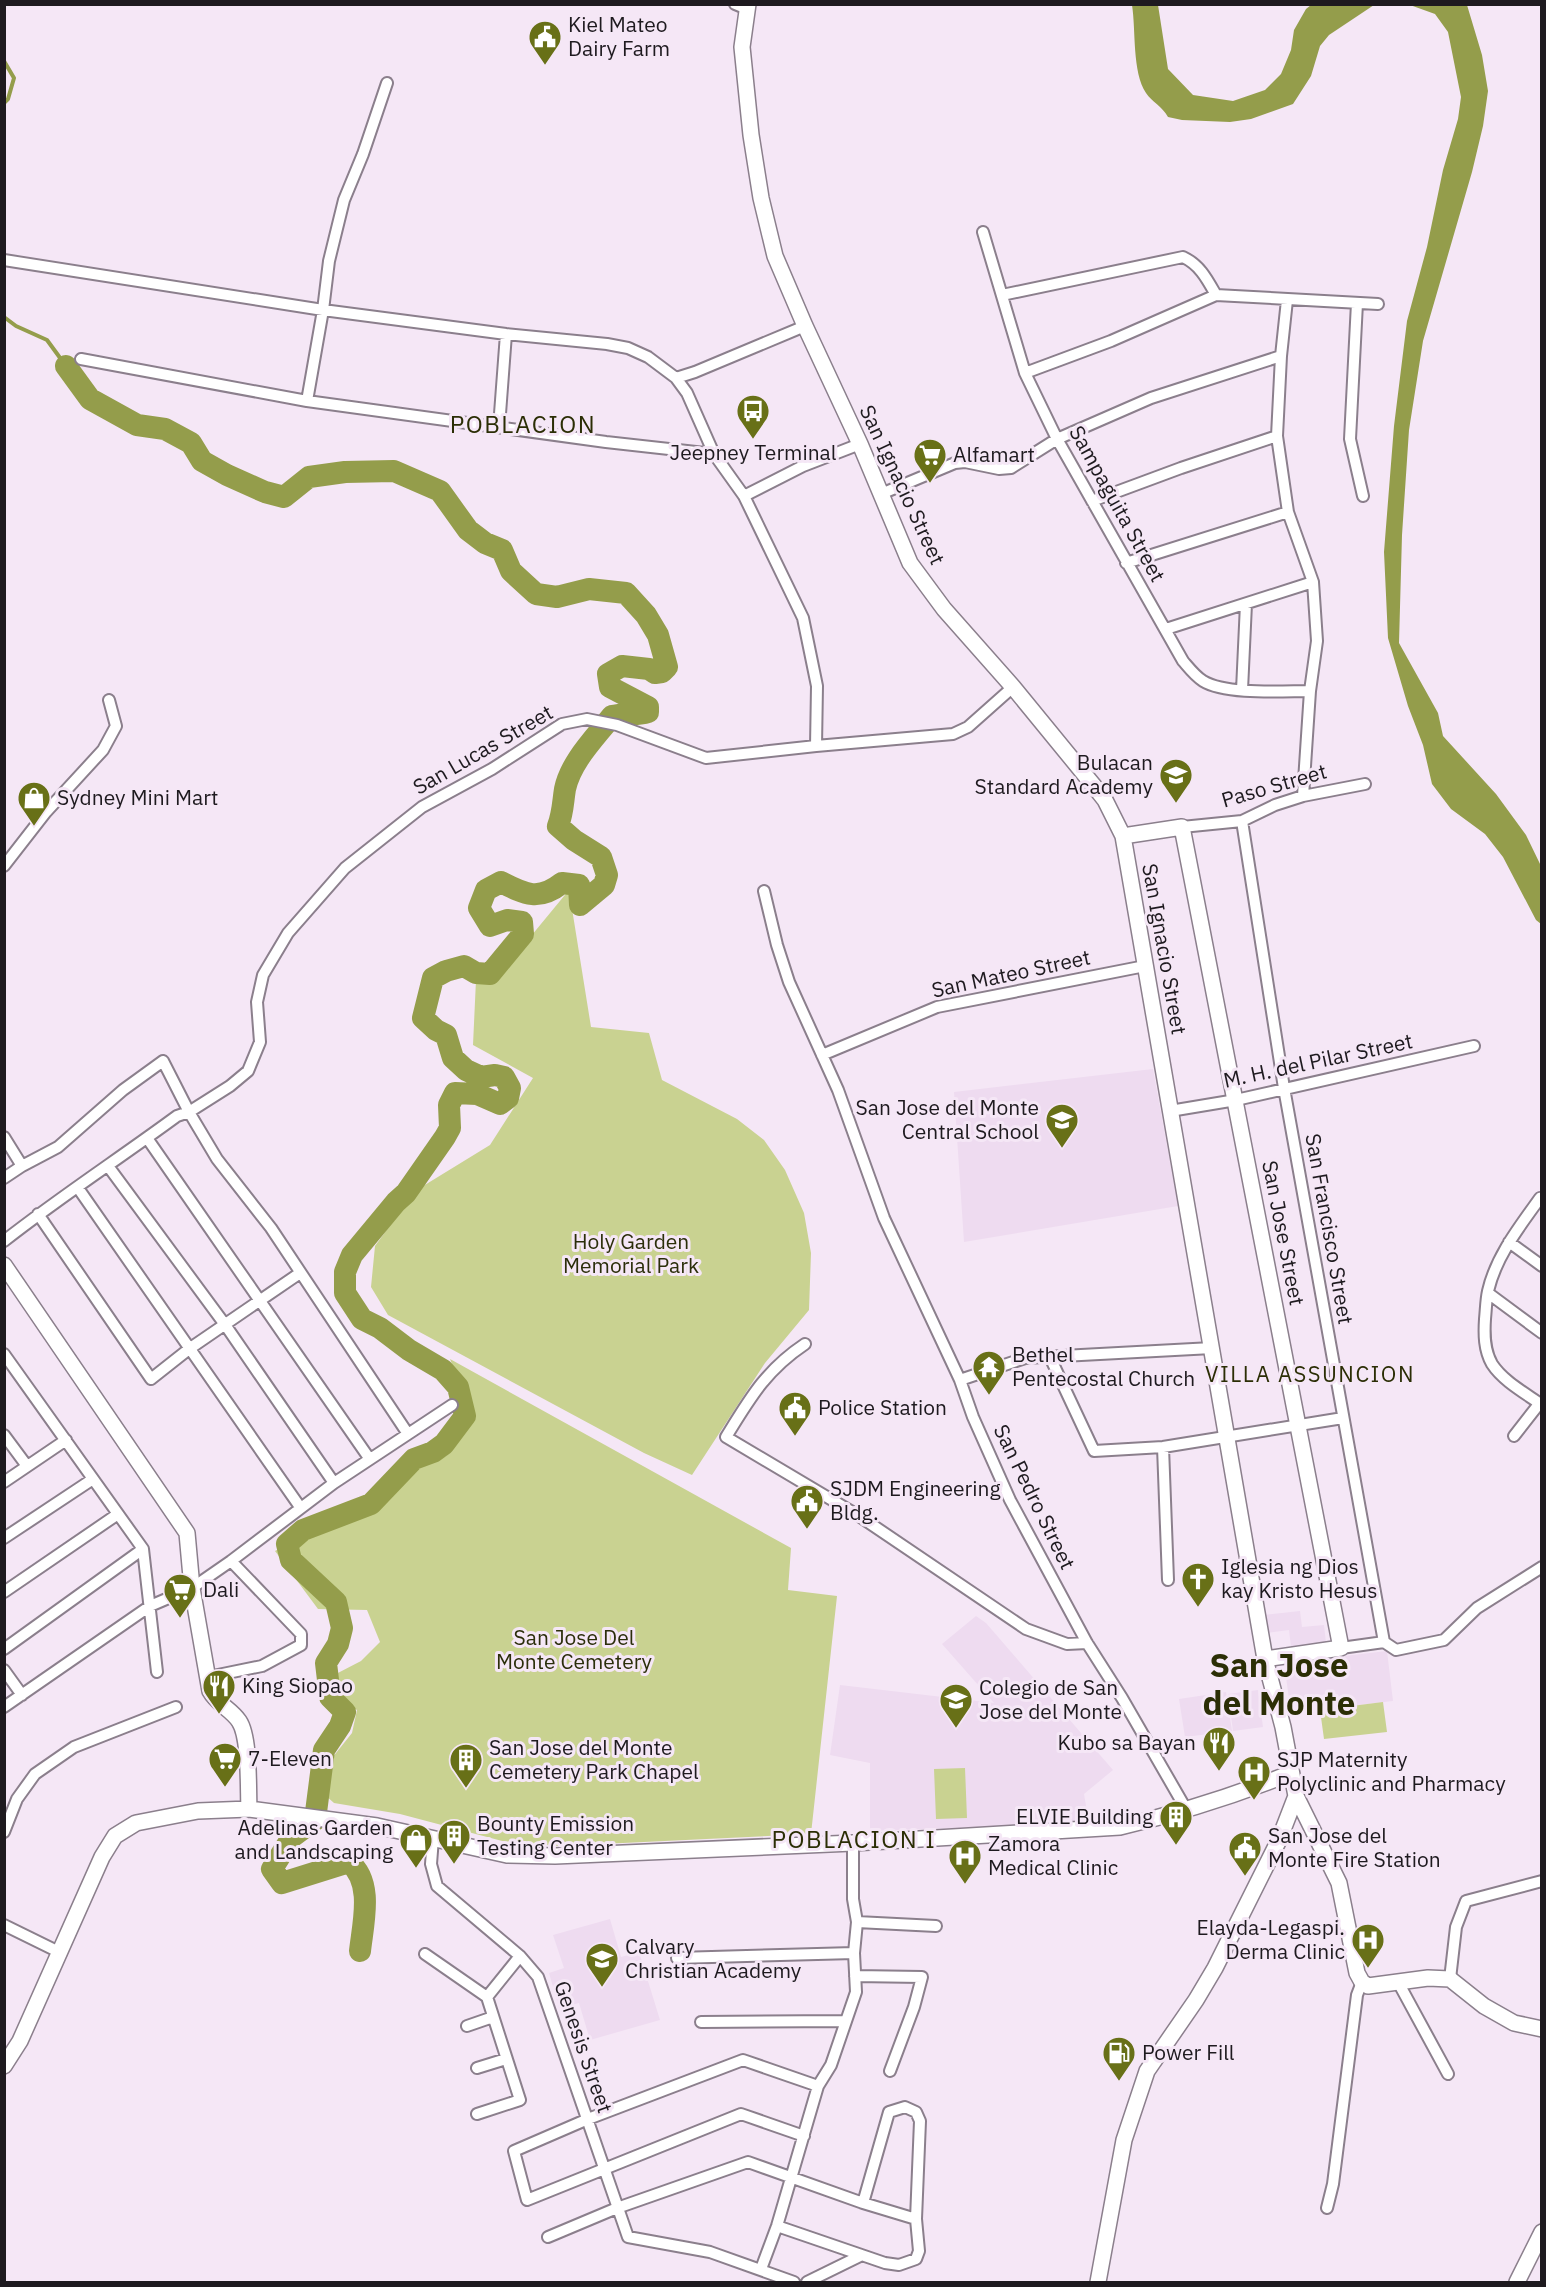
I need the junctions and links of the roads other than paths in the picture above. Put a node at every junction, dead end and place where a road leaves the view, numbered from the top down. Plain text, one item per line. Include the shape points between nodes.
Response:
1 (744, 6) edge
2 (387, 83) dead end
3 (983, 232) dead end
4 (4, 260) edge
5 (1002, 295) junction
6 (1216, 295) junction
7 (1287, 300) junction
8 (1358, 303) junction
9 (1378, 304) dead end
10 (323, 310) junction
11 (805, 326) junction
12 (506, 334) junction
13 (1281, 356) junction
14 (81, 359) dead end
15 (1025, 373) junction
16 (676, 378) junction
17 (307, 401) junction
18 (499, 427) junction
19 (1277, 436) junction
20 (1057, 439) junction
21 (860, 444) junction
22 (714, 454) junction
23 (881, 494) junction
24 (744, 496) junction
25 (1363, 496) dead end
26 (1092, 501) junction
27 (1288, 512) junction
28 (1126, 563) junction
29 (1313, 582) junction
30 (1246, 604) junction
31 (1166, 630) junction
32 (1013, 687) junction
33 (1242, 690) junction
34 (1310, 691) junction
35 (109, 700) dead end
36 (816, 746) junction
37 (1365, 784) dead end
38 (1304, 796) junction
39 (1242, 821) junction
40 (1182, 827) junction
41 (1123, 836) junction
42 (4, 866) edge
43 (764, 891) dead end
44 (1145, 966) junction
45 (1474, 1046) dead end
46 (822, 1055) junction
47 (1284, 1088) junction
48 (1236, 1100) junction
49 (1170, 1111) junction
50 (189, 1112) junction
51 (4, 1137) edge
52 (147, 1138) junction
53 (22, 1166) junction
54 (108, 1166) junction
55 (4, 1178) edge
56 (78, 1188) junction
57 (1541, 1199) edge
58 (38, 1214) junction
59 (4, 1241) edge
60 (1509, 1242) junction
61 (4, 1265) edge
62 (1542, 1266) edge
63 (300, 1273) junction
64 (1488, 1293) junction
65 (260, 1301) junction
66 (226, 1326) junction
67 (1542, 1333) edge
68 (805, 1344) dead end
69 (1212, 1348) junction
70 (189, 1349) junction
71 (4, 1354) edge
72 (1049, 1355) junction
73 (960, 1380) junction
74 (452, 1405) dead end
75 (1540, 1405) edge
76 (1343, 1418) junction
77 (1299, 1426) junction
78 (408, 1434) junction
79 (4, 1435) edge
80 (1515, 1436) dead end
81 (1227, 1438) junction
82 (66, 1440) junction
83 (1163, 1447) junction
84 (369, 1458) junction
85 (27, 1466) junction
86 (93, 1479) junction
87 (4, 1482) edge
88 (334, 1483) junction
89 (300, 1507) junction
90 (118, 1514) junction
91 (4, 1538) edge
92 (143, 1549) junction
93 (231, 1561) junction
94 (1542, 1567) edge
95 (1168, 1580) dead end
96 (192, 1588) junction
97 (4, 1592) edge
98 (150, 1606) junction
99 (1384, 1642) junction
100 (1087, 1643) junction
101 (1341, 1648) junction
102 (4, 1649) edge
103 (1265, 1659) junction
104 (4, 1670) edge
105 (157, 1672) dead end
106 (208, 1677) junction
107 (22, 1695) junction
108 (4, 1707) edge
109 (176, 1707) dead end
110 (1292, 1773) junction
111 (1296, 1796) junction
112 (249, 1809) junction
113 (1186, 1809) junction
114 (4, 1832) edge
115 (433, 1838) junction
116 (853, 1842) junction
117 (1542, 1881) edge
118 (857, 1922) junction
119 (4, 1925) edge
120 (936, 1926) dead end
121 (61, 1953) junction
122 (854, 1953) junction
123 (425, 1954) dead end
124 (520, 1956) junction
125 (677, 1958) dead end
126 (855, 1976) junction
127 (1450, 1979) junction
128 (1362, 1982) junction
129 (1398, 1982) junction
130 (487, 1997) junction
131 (493, 2017) junction
132 (846, 2021) junction
133 (701, 2022) dead end
134 (467, 2026) dead end
135 (1542, 2029) edge
136 (506, 2059) junction
137 (4, 2067) edge
138 (477, 2068) dead end
139 (890, 2072) dead end
140 (1448, 2074) dead end
141 (818, 2086) junction
142 (477, 2114) dead end
143 (588, 2119) junction
144 (804, 2136) junction
145 (605, 2169) junction
146 (791, 2176) junction
147 (863, 2203) junction
148 (617, 2208) junction
149 (1327, 2208) dead end
150 (916, 2219) junction
151 (777, 2226) junction
152 (1542, 2232) edge
153 (548, 2237) dead end
154 (860, 2256) junction
155 (761, 2269) junction
156 (794, 2283) edge
157 (807, 2283) edge
158 (1098, 2283) edge
159 (1517, 2283) edge

1 - 11 main road, San Ignacio Street via 742,47 760,198 775,256
2 - 10 street via 344,200 329,261
3 - 5 street, Sampaguita Street
4 - 10 street
5 - 6 street via 1183,258 1203,273
5 - 15 street, Sampaguita Street
6 - 7 street
6 - 15 street
7 - 8 street
7 - 13 street
8 - 9 street
8 - 25 street via 1350,439
10 - 12 street
10 - 17 street
11 - 16 street
11 - 21 main road, San Ignacio Street
12 - 16 street via 628,348
12 - 18 street
13 - 19 street
13 - 20 street via 1151,398
14 - 17 street
15 - 20 street, Sampaguita Street
16 - 22 street via 687,393
17 - 18 street
18 - 22 street
19 - 26 street
19 - 27 street
20 - 23 street via 1011,468 955,463
20 - 26 street, Sampaguita Street
21 - 23 main road, San Ignacio Street
21 - 24 street via 803,466
22 - 24 street
23 - 32 main road, San Ignacio Street via 910,563 944,609
24 - 36 street via 803,618 818,686
26 - 28 street, Sampaguita Street
27 - 28 street
27 - 29 street
28 - 31 street, Sampaguita Street
29 - 30 street
29 - 34 street via 1317,641
30 - 31 street
30 - 33 street
31 - 33 street, Sampaguita Street via 1194,674 1213,686
32 - 36 street, San Lucas Street via 968,727 953,734
32 - 41 main road, San Ignacio Street via 1105,800
33 - 34 street, Sampaguita Street
34 - 38 street
35 - 42 street via 116,726 103,750 46,812
36 - 50 street, San Lucas Street via 706,758 615,725 587,719 562,724 492,769 422,807 345,868 288,933 263,975 257,1002 260,1042 248,1071
37 - 38 street, Paso Street
38 - 39 street, Paso Street
39 - 40 street, Paso Street
39 - 47 street, San Francisco Street
40 - 41 main road, Paso Street
40 - 48 main road, San Jose Street
41 - 44 main road, San Ignacio Street
43 - 46 street, San Pedro Street via 789,982
44 - 46 street, San Mateo Street via 936,1007
44 - 49 main road, San Ignacio Street
45 - 47 street, M. H. del Pilar Street
46 - 73 street, San Pedro Street via 884,1218
47 - 48 street, M. H. del Pilar Street
47 - 76 street, San Francisco Street
48 - 49 street, M. H. del Pilar Street
48 - 77 main road, San Jose Street
49 - 69 main road, San Ignacio Street
50 - 52 street, San Lucas Street
50 - 53 street via 163,1060 58,1147
50 - 63 street
51 - 53 street
52 - 54 street, San Lucas Street
52 - 65 street
53 - 55 street
54 - 56 street, San Lucas Street
54 - 66 street
56 - 58 street, San Lucas Street
56 - 70 street
57 - 60 street
58 - 59 street, San Lucas Street
58 - 70 street via 151,1379
60 - 62 street
60 - 64 street
61 - 96 main road via 187,1533
63 - 65 street
63 - 78 street
64 - 67 street
64 - 75 street via 1487,1354 1501,1374
65 - 66 street
65 - 84 street
66 - 70 street
66 - 88 street
68 - 100 street via 770,1371 726,1437 859,1516 1026,1629 1067,1644
69 - 72 street
69 - 81 main road, San Ignacio Street
70 - 89 street
71 - 82 street
72 - 73 street via 1025,1358
72 - 83 street via 1094,1451
73 - 100 street, San Pedro Street via 1010,1500
74 - 78 street
75 - 80 street
76 - 77 street
76 - 99 street, San Francisco Street
77 - 81 street
77 - 101 main road, San Jose Street
78 - 84 street
79 - 85 street
81 - 83 street
81 - 103 main road, San Ignacio Street
82 - 85 street
82 - 86 street
83 - 95 street
84 - 88 street
85 - 87 street
86 - 90 street
86 - 91 street
88 - 89 street
89 - 93 street
90 - 92 street
90 - 97 street
92 - 98 street
92 - 102 street
93 - 96 street
93 - 106 street via 301,1634 301,1645 262,1666
94 - 99 street via 1477,1608 1444,1640 1396,1650
96 - 98 street
96 - 106 main road
98 - 105 street
98 - 107 street
99 - 101 street
100 - 113 street, San Pedro Street
101 - 103 main road
103 - 110 main road, San Ignacio Street
104 - 107 street
106 - 112 main road via 215,1700 237,1717 245,1730
107 - 108 street
109 - 114 street via 74,1747 35,1774 17,1799
110 - 111 main road, San Ignacio Street
110 - 113 main road
111 - 128 main road, San Ignacio Street via 1339,1883
111 - 158 main road via 1279,1840 1215,1968 1147,2071 1124,2140
112 - 115 main road via 377,1826
112 - 121 main road via 151,1818 136,1822 115,1836 102,1857
113 - 116 main road via 1120,1827
115 - 116 main road via 507,1855 555,1856
115 - 124 street, Genesis Street via 431,1864 436,1886
116 - 118 street
117 - 127 street via 1466,1901 1456,1927
118 - 120 street
118 - 122 street
119 - 121 street
121 - 137 main road
122 - 125 street
122 - 126 street
123 - 130 street
124 - 130 street
124 - 143 street, Genesis Street via 538,1977
126 - 132 street via 856,1992
126 - 139 street via 922,1977
127 - 129 main road
127 - 135 main road via 1514,2024
128 - 129 main road via 1368,1986
128 - 149 street
129 - 140 street
130 - 131 street
131 - 134 street
131 - 136 street
132 - 133 street
132 - 141 street via 831,2065
136 - 138 street
136 - 142 street via 520,2100
141 - 143 street via 743,2060
141 - 144 street
143 - 145 street, Genesis Street
143 - 145 street via 514,2151 527,2200
144 - 145 street via 741,2114
144 - 146 street
145 - 148 street, Genesis Street
146 - 147 street
146 - 148 street via 748,2162
146 - 151 street
147 - 150 street
147 - 150 street via 889,2112 905,2107 916,2112 920,2121
148 - 153 street
148 - 155 street, Genesis Street via 628,2237 710,2252
150 - 154 street via 916,2259 899,2265
151 - 154 street
151 - 155 street
152 - 159 main road
154 - 157 street
155 - 156 street

